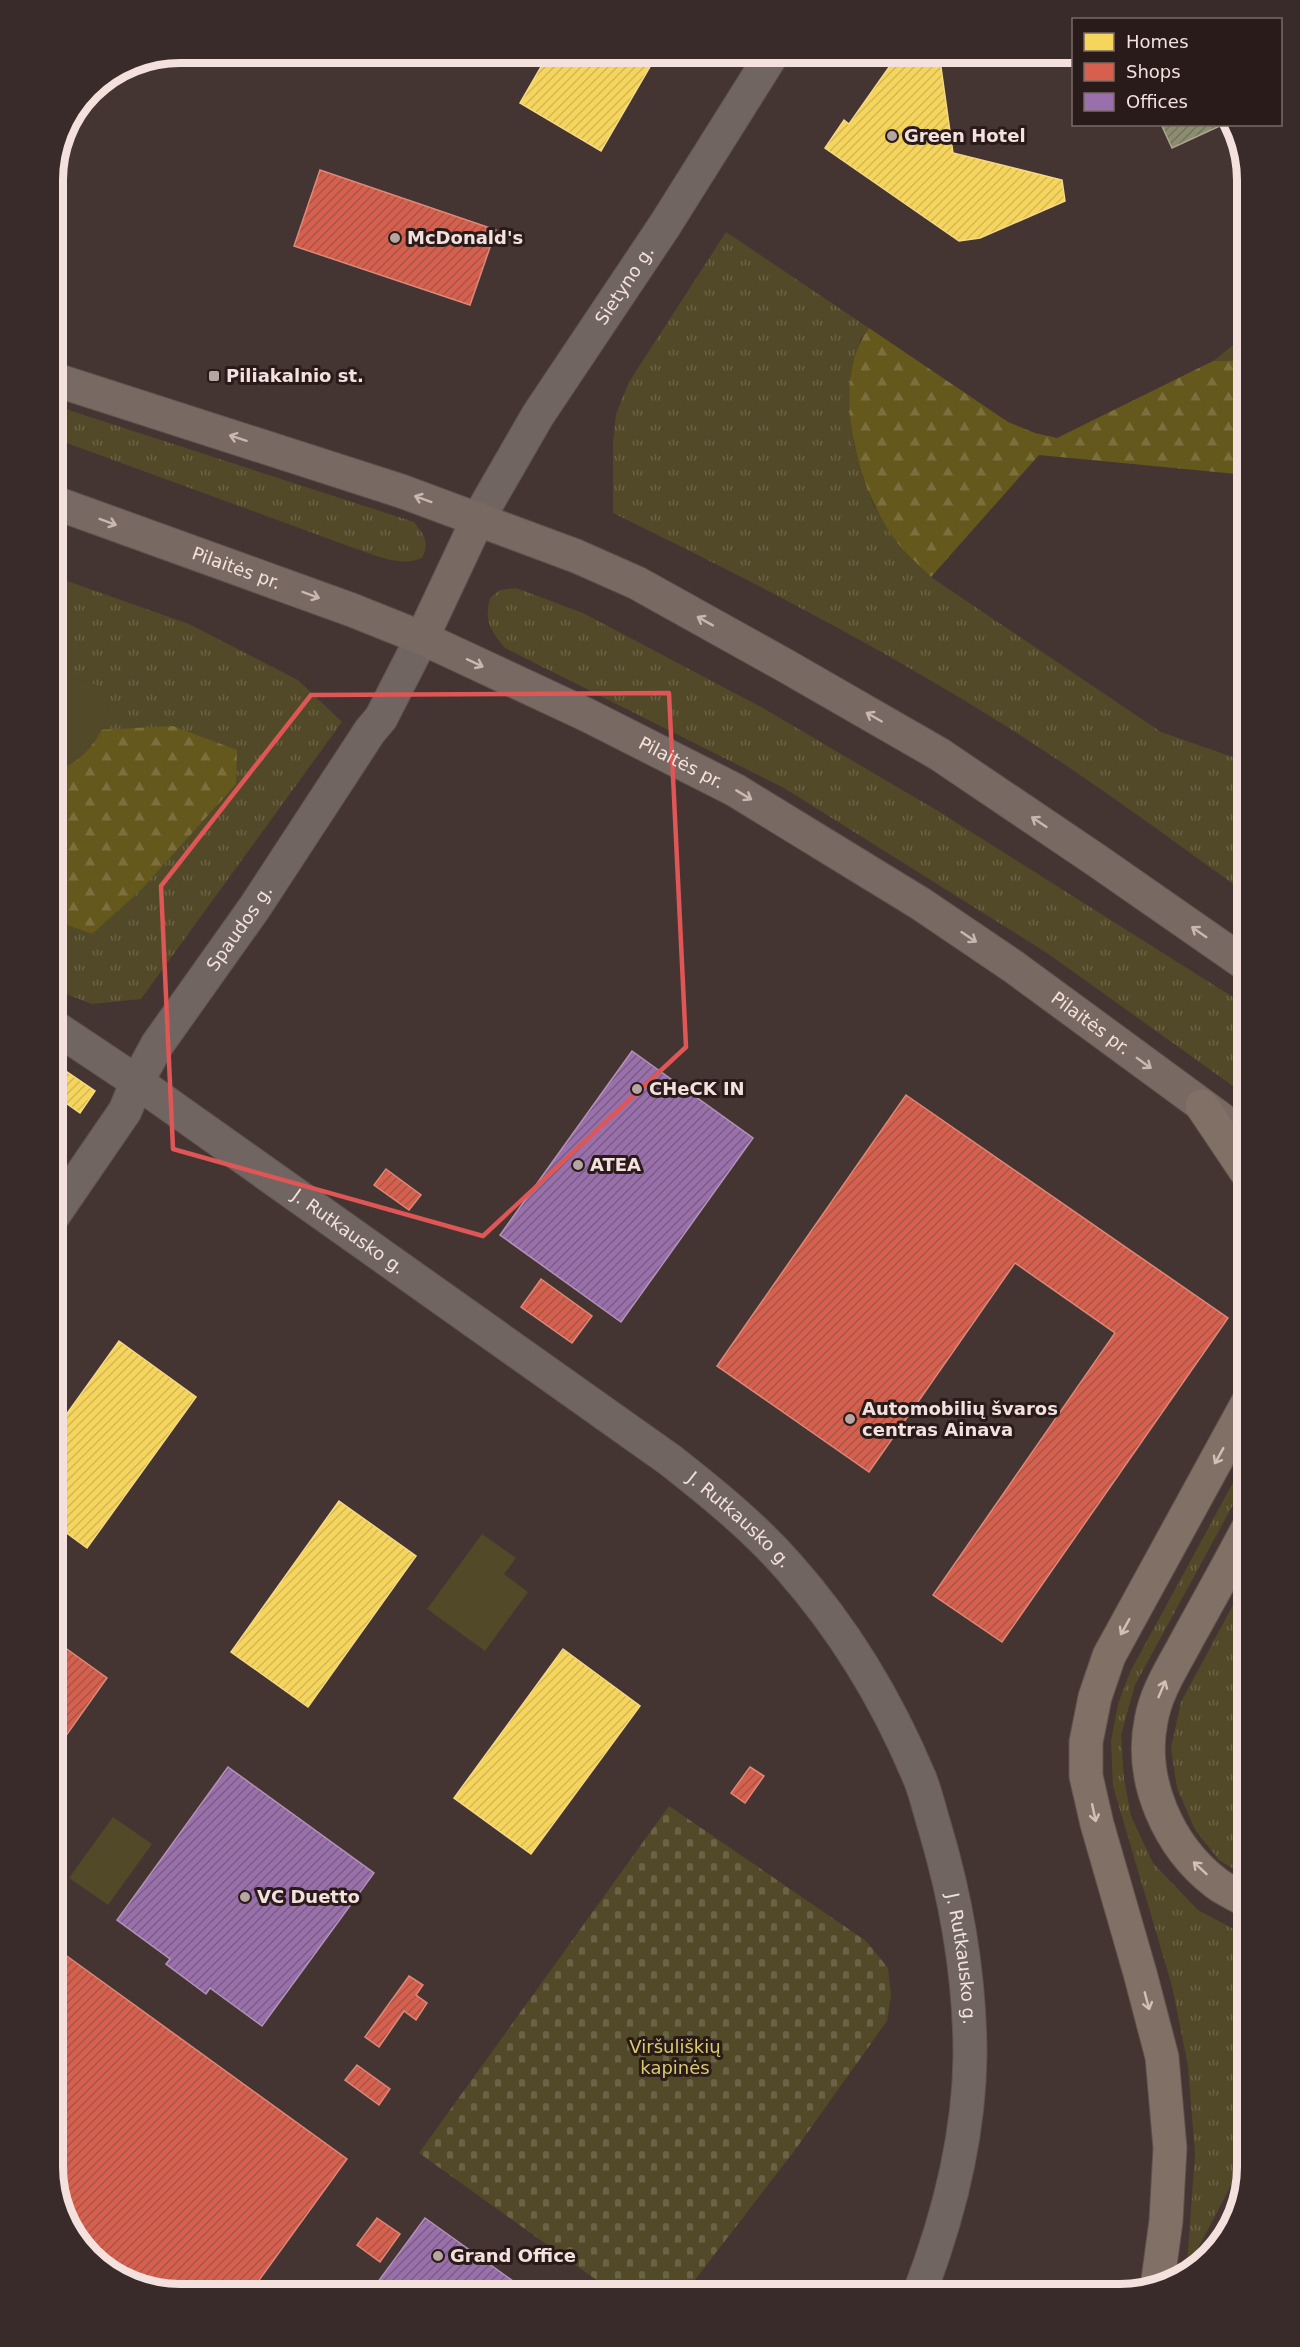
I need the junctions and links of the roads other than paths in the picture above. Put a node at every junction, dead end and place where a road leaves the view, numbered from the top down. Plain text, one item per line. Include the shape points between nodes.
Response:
1 (767, 63) edge
2 (63, 381) edge
3 (63, 506) edge
4 (478, 519) junction
5 (422, 638) junction
6 (1237, 958) edge
7 (63, 1033) edge
8 (137, 1082) junction
9 (1202, 1106) junction
10 (1237, 1130) edge
11 (1237, 1157) edge
12 (63, 1201) edge
13 (1237, 1424) edge
14 (1237, 1550) edge
15 (1237, 1895) edge
16 (1158, 2278) edge
17 (923, 2284) edge

1 - 4 street, Sietyno g. via 538,415
4 -> 2 main road
3 -> 5 main road, Pilaitės pr.
4 - 5 main road
6 -> 4 main road via 939,754 796,671 637,583
5 - 8 street, Spaudos g. via 381,718 157,1045
5 -> 9 main road, Pilaitės pr. via 735,790 921,904 1014,967
7 - 8 street, J. Rutkausko g.
8 - 12 street, Spaudos g. via 125,1111
8 - 17 street, J. Rutkausko g. via 670,1460 732,1509 789,1566 861,1663 921,1780 959,1926 966,1987 970,2056 964,2120 953,2188
9 - 10 main road, Pilaitės pr.
9 - 11 highway
13 -> 16 highway via 1109,1656 1086,1742 1086,1776 1097,1824 1162,2057 1170,2148
15 -> 14 highway via 1216,1884 1188,1857 1167,1823 1153,1786 1148,1757 1150,1721 1161,1689

